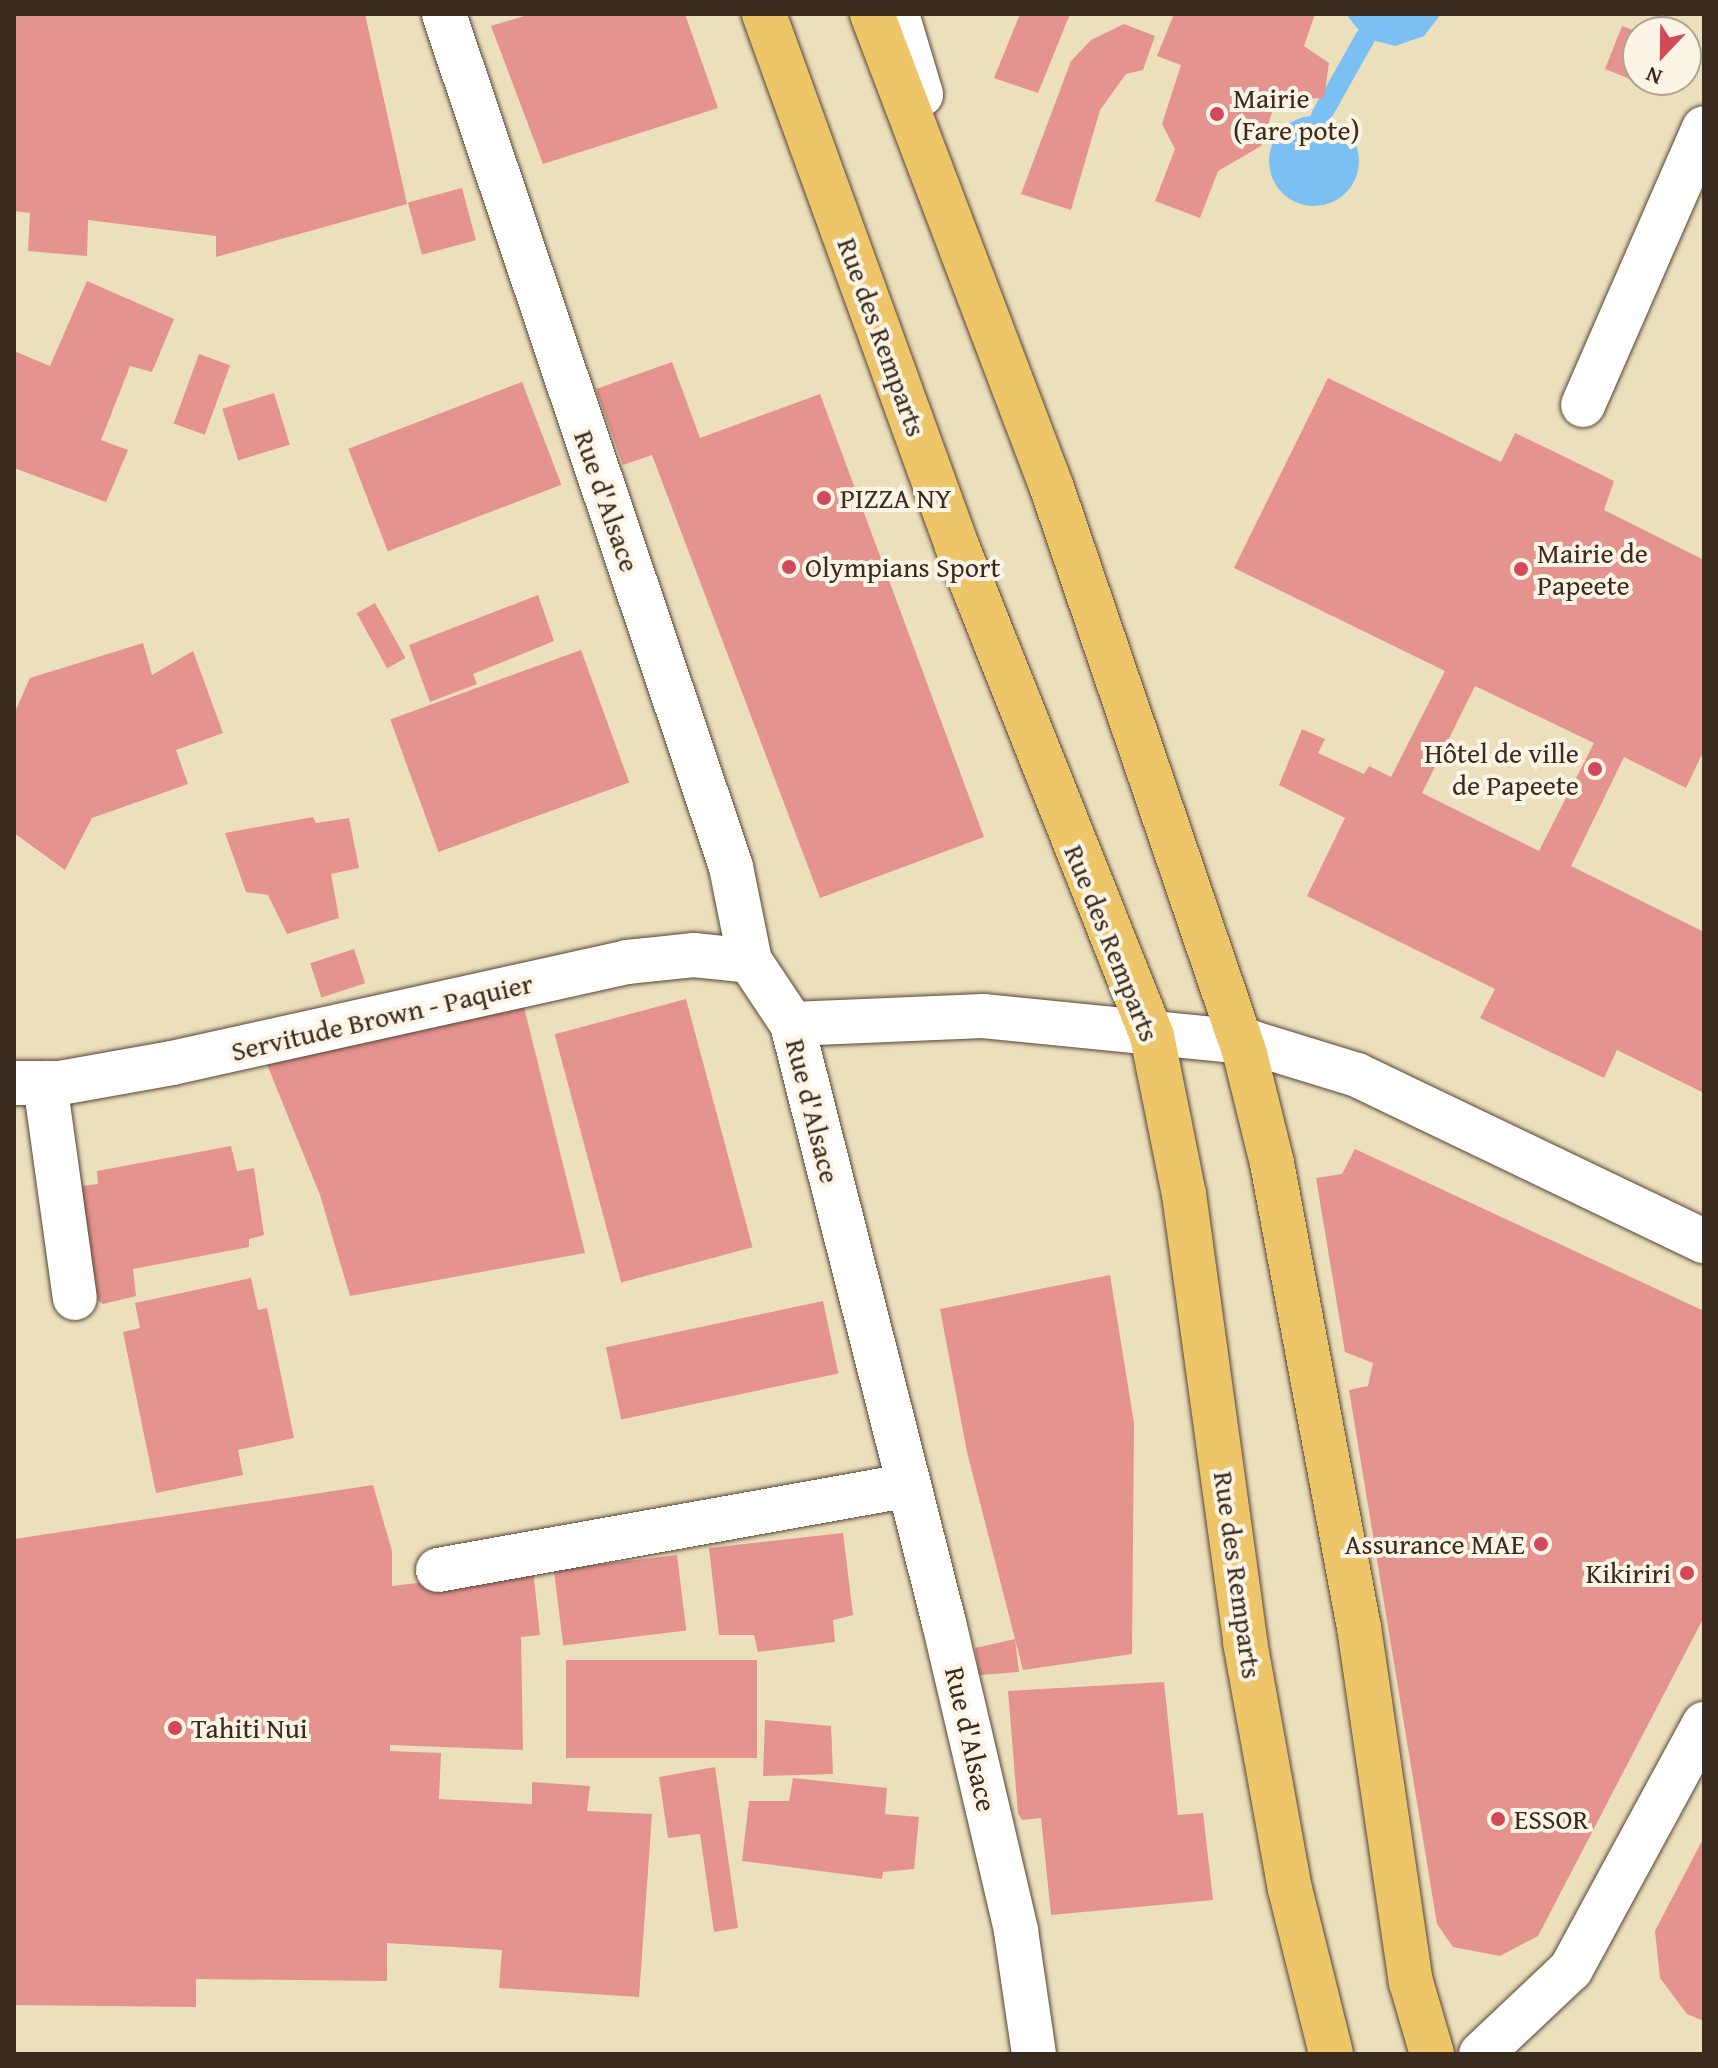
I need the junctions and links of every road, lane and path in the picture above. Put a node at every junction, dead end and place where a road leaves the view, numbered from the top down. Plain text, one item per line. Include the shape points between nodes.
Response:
1 (444, 14) edge
2 (764, 14) edge
3 (872, 14) edge
4 (897, 14) edge
5 (1704, 128) edge
6 (996, 346) junction
7 (1583, 405) dead end
8 (750, 961) junction
9 (792, 1024) junction
10 (1152, 1036) junction
11 (1240, 1042) junction
12 (29, 1083) edge
13 (1704, 1241) edge
14 (75, 1298) dead end
15 (904, 1486) junction
16 (438, 1570) dead end
17 (1704, 1724) edge
18 (1034, 2054) edge
19 (1331, 2054) edge
20 (1432, 2054) edge
21 (1481, 2054) edge

1 - 8 street, Rue d'Alsace via 731,867
2 - 10 main road, Rue des Remparts via 957,546
3 - 6 main road
4 - 6 street
5 - 7 street
6 - 11 main road via 1052,488
8 - 9 street, Rue d'Alsace
8 - 12 street, Servitude Brown - Paquier via 694,955 627,962 269,1043
9 - 10 street via 983,1016
9 - 15 street, Rue d'Alsace
10 - 11 street
10 - 19 main road, Rue des Remparts via 1184,1194 1245,1642 1290,1889
11 - 13 street via 1357,1075
11 - 20 main road via 1272,1163 1359,1627 1411,1982
12 - 14 street
15 - 16 street
15 - 18 street, Rue d'Alsace via 1013,1917
17 - 21 street via 1571,1969

